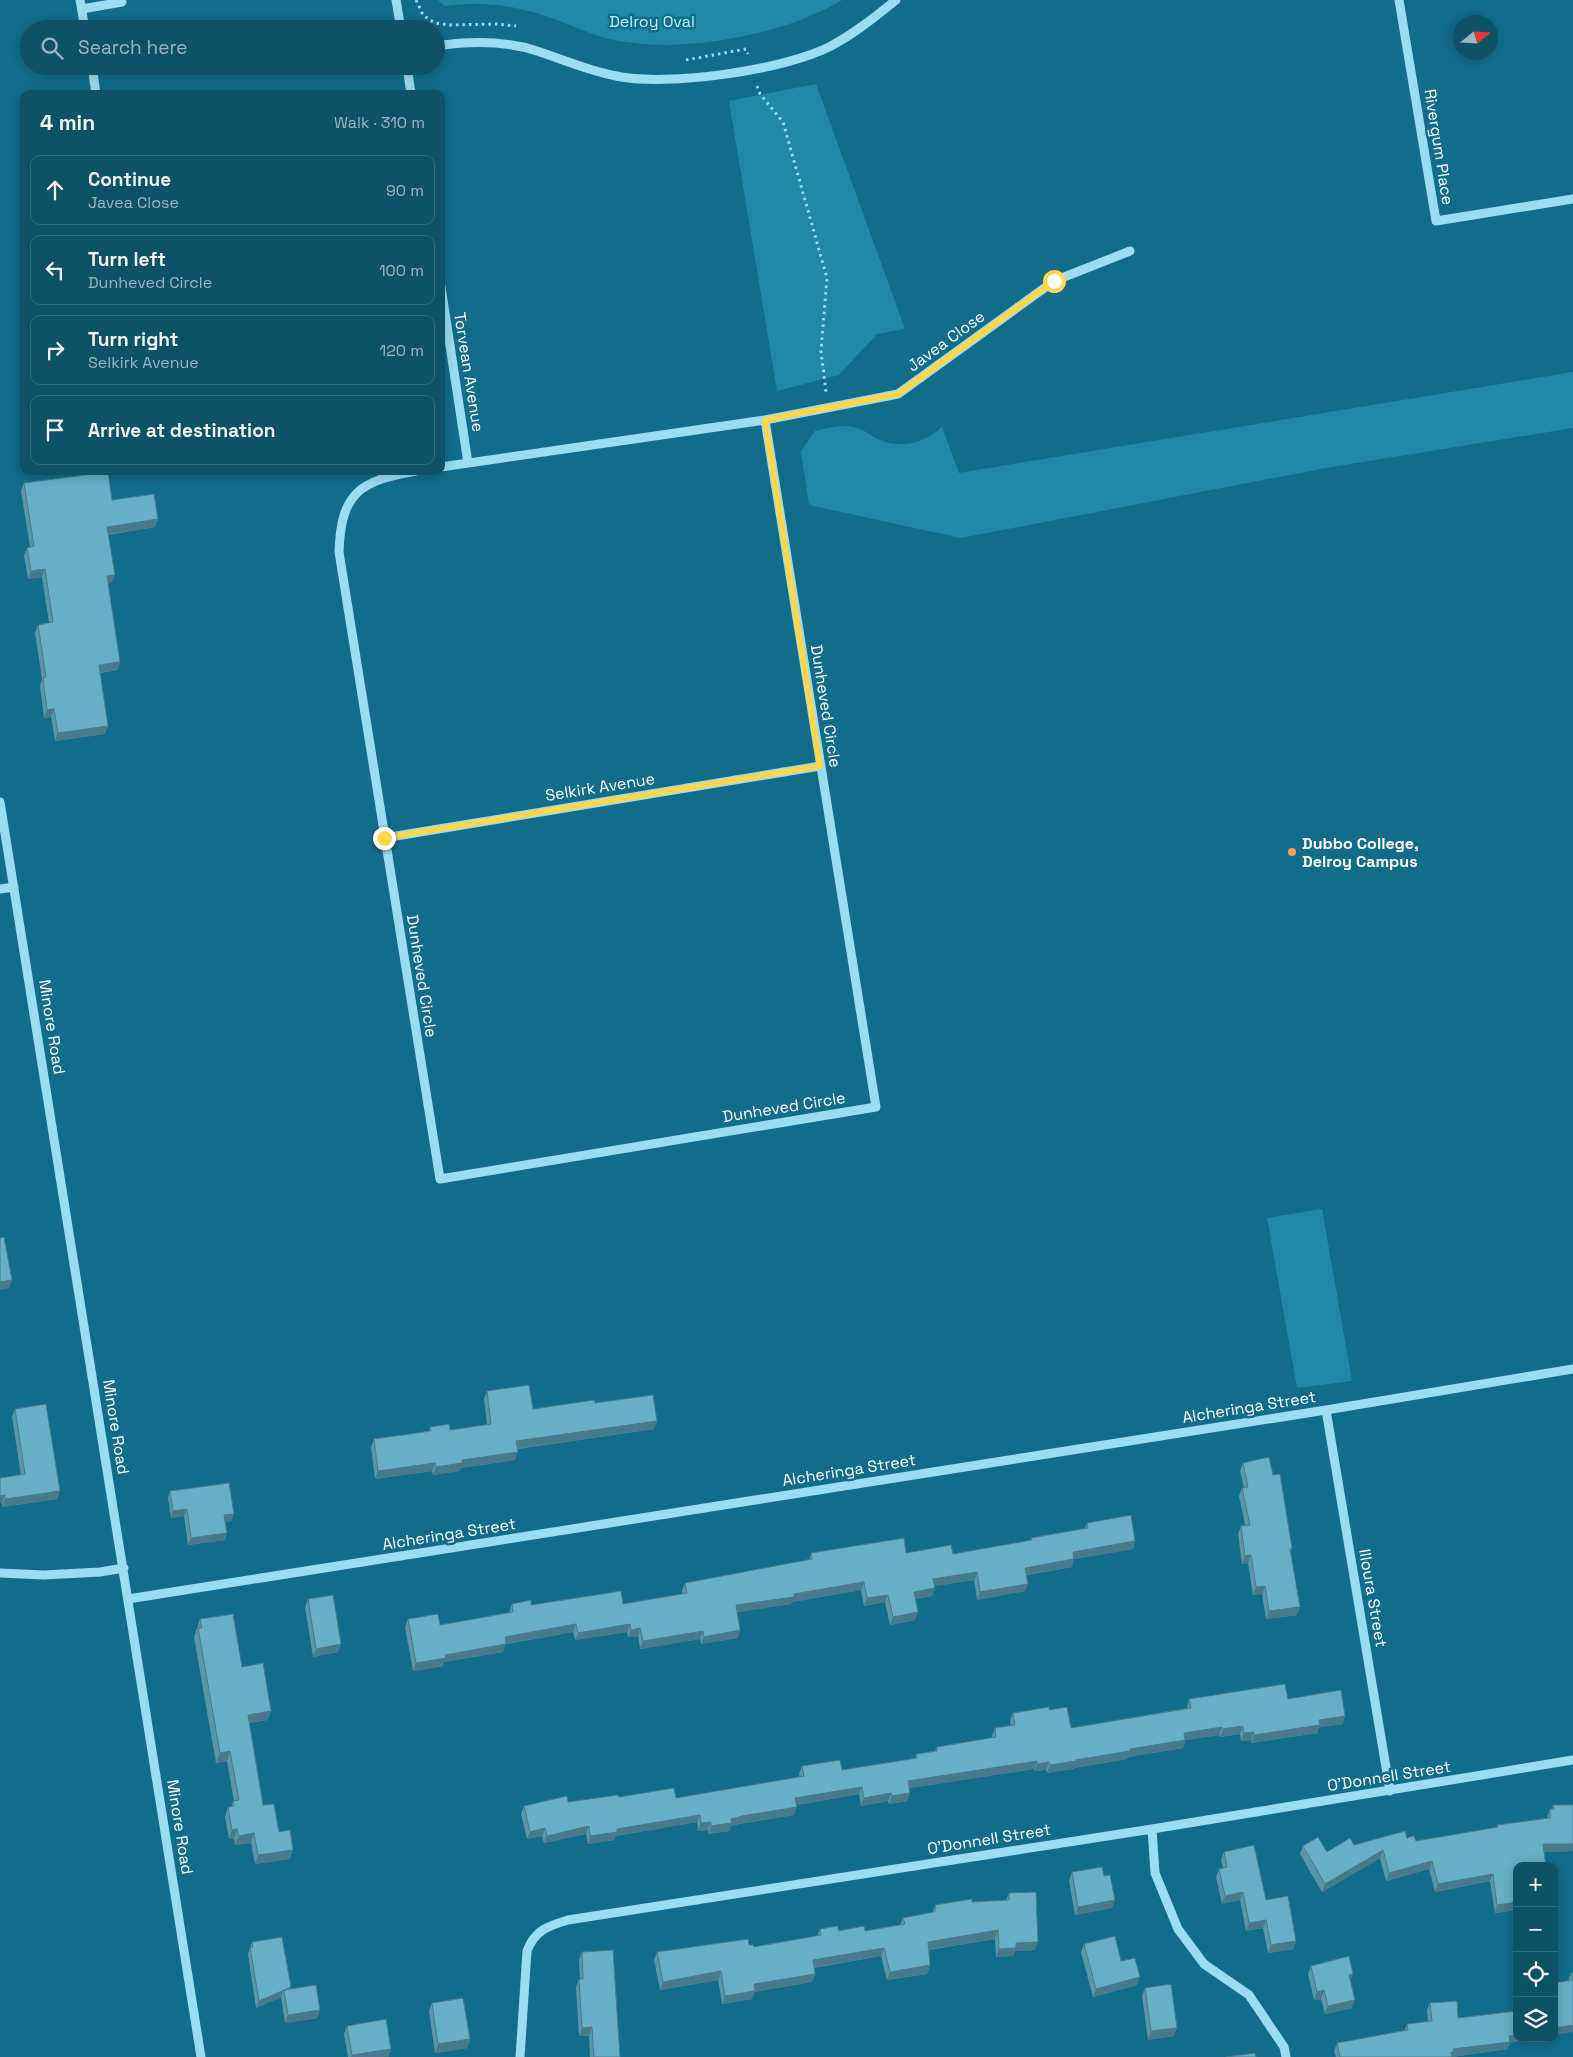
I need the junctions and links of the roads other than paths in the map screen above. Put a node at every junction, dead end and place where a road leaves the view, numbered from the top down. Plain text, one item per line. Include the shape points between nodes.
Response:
1 (396, 0) edge
2 (896, 0) edge
3 (1399, 0) edge
4 (122, 2) dead end
5 (81, 5) edge
6 (84, 20) edge
7 (399, 20) edge
8 (445, 45) edge
9 (93, 75) edge
10 (409, 75) edge
11 (95, 90) edge
12 (411, 90) edge
13 (1573, 199) edge
14 (1130, 251) dead end
15 (445, 313) edge
16 (765, 420) junction
17 (468, 463) junction
18 (445, 466) edge
19 (397, 475) edge
20 (820, 766) junction
21 (0, 802) edge
22 (384, 838) junction
23 (14, 887) junction
24 (0, 889) edge
25 (1573, 1369) edge
26 (1326, 1410) junction
27 (124, 1568) junction
28 (0, 1573) edge
29 (128, 1599) junction
30 (1573, 1760) edge
31 (1390, 1791) junction
32 (1152, 1829) junction
33 (201, 2057) edge
34 (520, 2057) edge
35 (1286, 2057) edge

1 - 7 street
2 - 8 street via 867,25 830,47 793,60 681,79 618,77 506,44 476,42
3 - 13 street, Rivergum Place via 1436,221
4 - 5 street
5 - 6 street
9 - 11 street
10 - 12 street
14 - 16 street, Javea Close via 1054,281 898,394
15 - 17 street, Torvean Avenue
16 - 17 street
16 - 20 street, Dunheved Circle
17 - 18 street
19 - 22 street, Dunheved Circle via 366,485 354,495 344,510 339,552
20 - 22 street, Selkirk Avenue
20 - 22 street, Dunheved Circle via 876,1107 440,1179
21 - 23 street, Minore Road
23 - 24 street
23 - 27 street, Minore Road
25 - 26 street, Alcheringa Street
26 - 29 street, Alcheringa Street
26 - 31 street, Illoura Street
27 - 28 street via 44,1575
27 - 29 street, Minore Road
29 - 33 street, Minore Road
30 - 31 street, O'Donnell Street
31 - 32 street, O'Donnell Street
32 - 34 street, O'Donnell Street via 554,1924 532,1939 527,1951
32 - 35 street via 1155,1873 1178,1929 1204,1964 1249,1995 1284,2047

